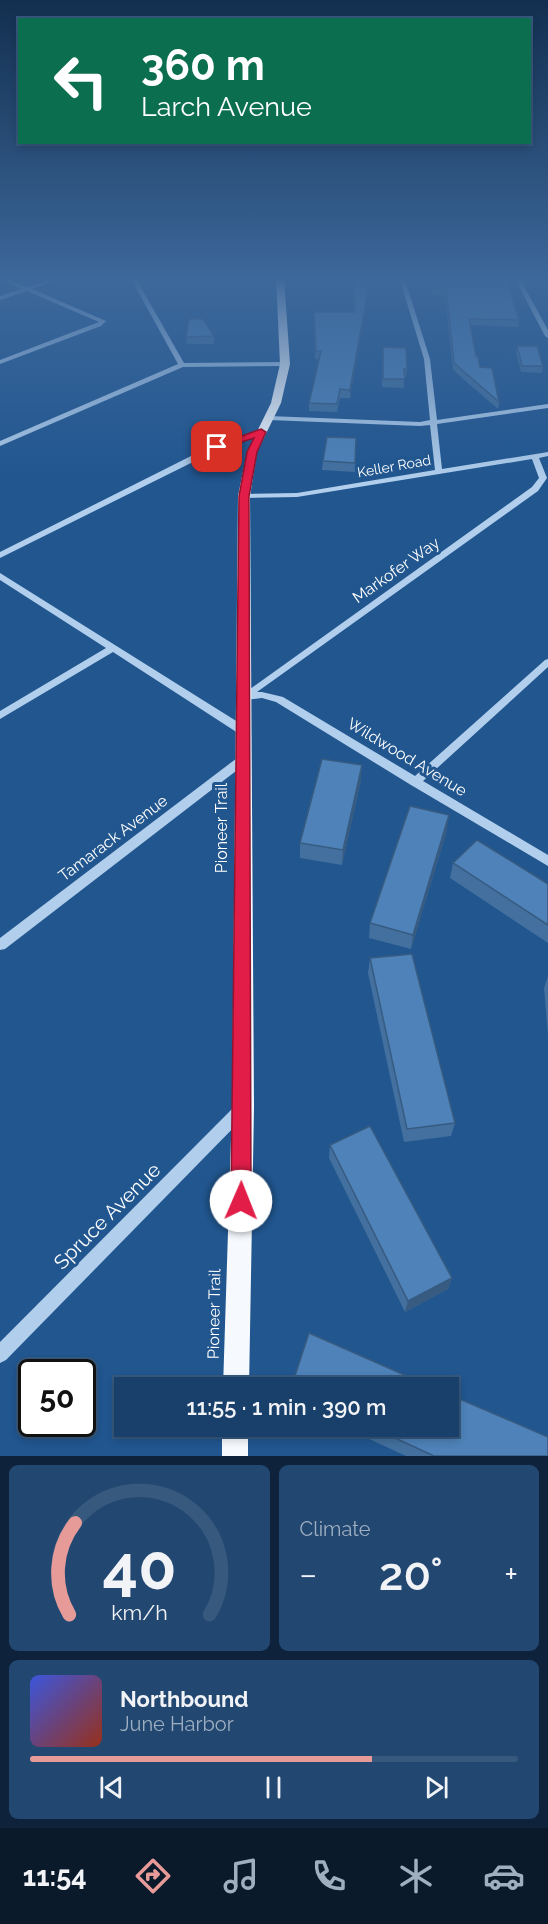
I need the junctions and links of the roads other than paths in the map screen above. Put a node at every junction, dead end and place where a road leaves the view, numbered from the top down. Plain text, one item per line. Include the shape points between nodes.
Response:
1 (46, 345) edge
2 (171, 345) edge
3 (284, 345) edge
4 (423, 345) edge
5 (0, 362) edge
6 (285, 364) junction
7 (182, 365) junction
8 (548, 406) edge
9 (435, 423) junction
10 (265, 425) junction
11 (0, 444) edge
12 (548, 454) edge
13 (535, 456) junction
14 (439, 472) junction
15 (244, 496) junction
16 (0, 555) edge
17 (0, 576) edge
18 (113, 648) junction
19 (548, 662) edge
20 (244, 697) junction
21 (0, 716) edge
22 (245, 732) junction
23 (245, 758) junction
24 (415, 782) junction
25 (548, 861) edge
26 (0, 945) edge
27 (243, 1107) junction
28 (0, 1354) edge
29 (236, 1377) edge
30 (235, 1437) edge
31 (235, 1456) edge

1 - 5 street
2 - 7 street
3 - 6 main road, Pioneer Trail
4 - 9 street
6 - 7 street
6 - 10 main road, Pioneer Trail via 280,391
7 - 11 street
8 - 9 street
9 - 10 street
9 - 14 street
10 - 15 main road, Pioneer Trail via 252,452
10 - 16 street
12 - 13 street, Keller Road
13 - 14 street, Keller Road
13 - 20 street, Markofer Way via 543,478 536,489
14 - 15 street, Keller Road via 297,495
15 - 20 main road, Pioneer Trail
17 - 18 street
18 - 21 street
18 - 22 street
19 - 24 street
20 - 22 main road, Pioneer Trail
20 - 24 street, Wildwood Avenue via 262,695 279,699
22 - 23 main road, Pioneer Trail
23 - 26 street, Tamarack Avenue
23 - 27 main road, Pioneer Trail
24 - 25 street, Wildwood Avenue
27 - 28 street, Spruce Avenue
27 - 29 main road, Pioneer Trail
30 - 31 main road

